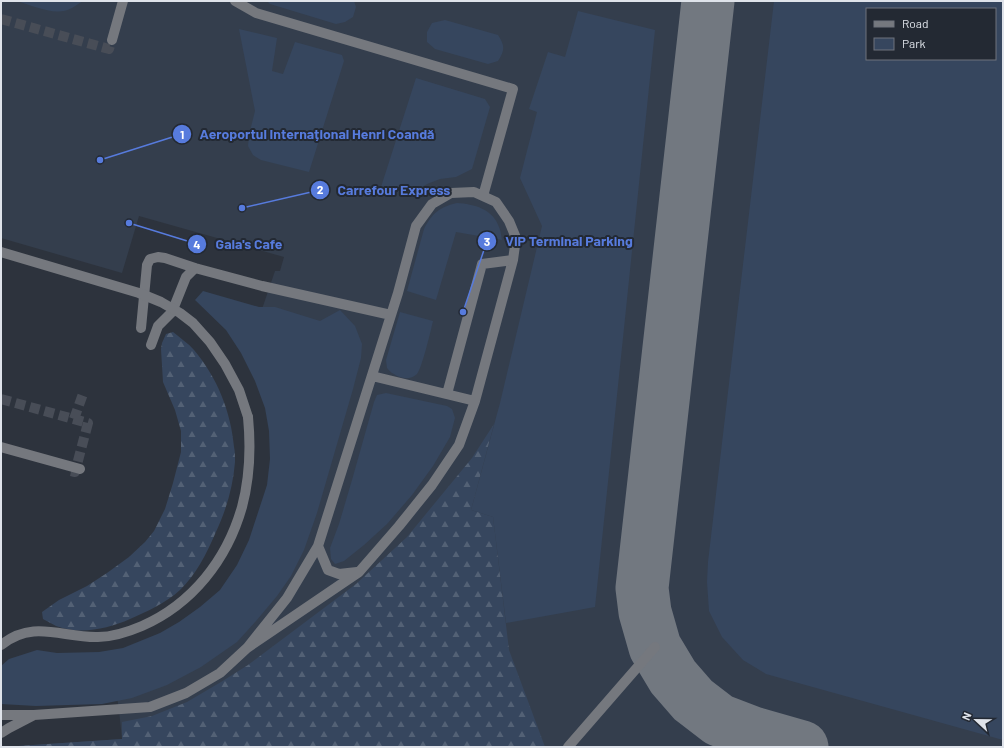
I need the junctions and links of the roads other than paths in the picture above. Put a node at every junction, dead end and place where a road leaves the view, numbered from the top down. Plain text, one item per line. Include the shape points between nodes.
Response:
1 (123, 1) edge
2 (235, 1) edge
3 (112, 40) dead end
4 (483, 196) junction
5 (1, 252) edge
6 (513, 260) junction
7 (195, 268) junction
8 (391, 315) junction
9 (141, 328) dead end
10 (150, 345) dead end
11 (372, 376) junction
12 (447, 394) junction
13 (475, 401) junction
14 (1, 447) edge
15 (80, 469) dead end
16 (318, 546) junction
17 (359, 572) junction
18 (1, 645) edge
19 (655, 647) dead end
20 (247, 648) junction
21 (1, 715) edge
22 (34, 715) junction
23 (1, 734) edge
24 (568, 747) edge

1 - 3 street
2 - 4 street via 256,13 513,89
4 - 6 street via 496,202 509,221 516,238
4 - 8 street via 474,192 452,193 432,204 416,226
5 - 18 street, bridge via 139,293 180,313 210,342 225,364 239,390 248,417 250,436 248,481 242,508 220,558 194,591 154,621 116,635 91,637 36,631 22,634
6 - 12 street via 482,264
6 - 13 street
7 - 8 street via 269,288
7 - 9 street via 165,258 150,259 147,265
7 - 10 street via 186,277 172,312 158,326
8 - 11 street
11 - 12 street
11 - 16 street
12 - 13 street
13 - 17 street via 459,445 432,485
14 - 15 street
16 - 17 street via 328,570 339,574
16 - 20 street via 288,598
17 - 20 street
19 - 24 street
20 - 22 street via 220,673 186,693 150,707
21 - 22 street
22 - 23 street

